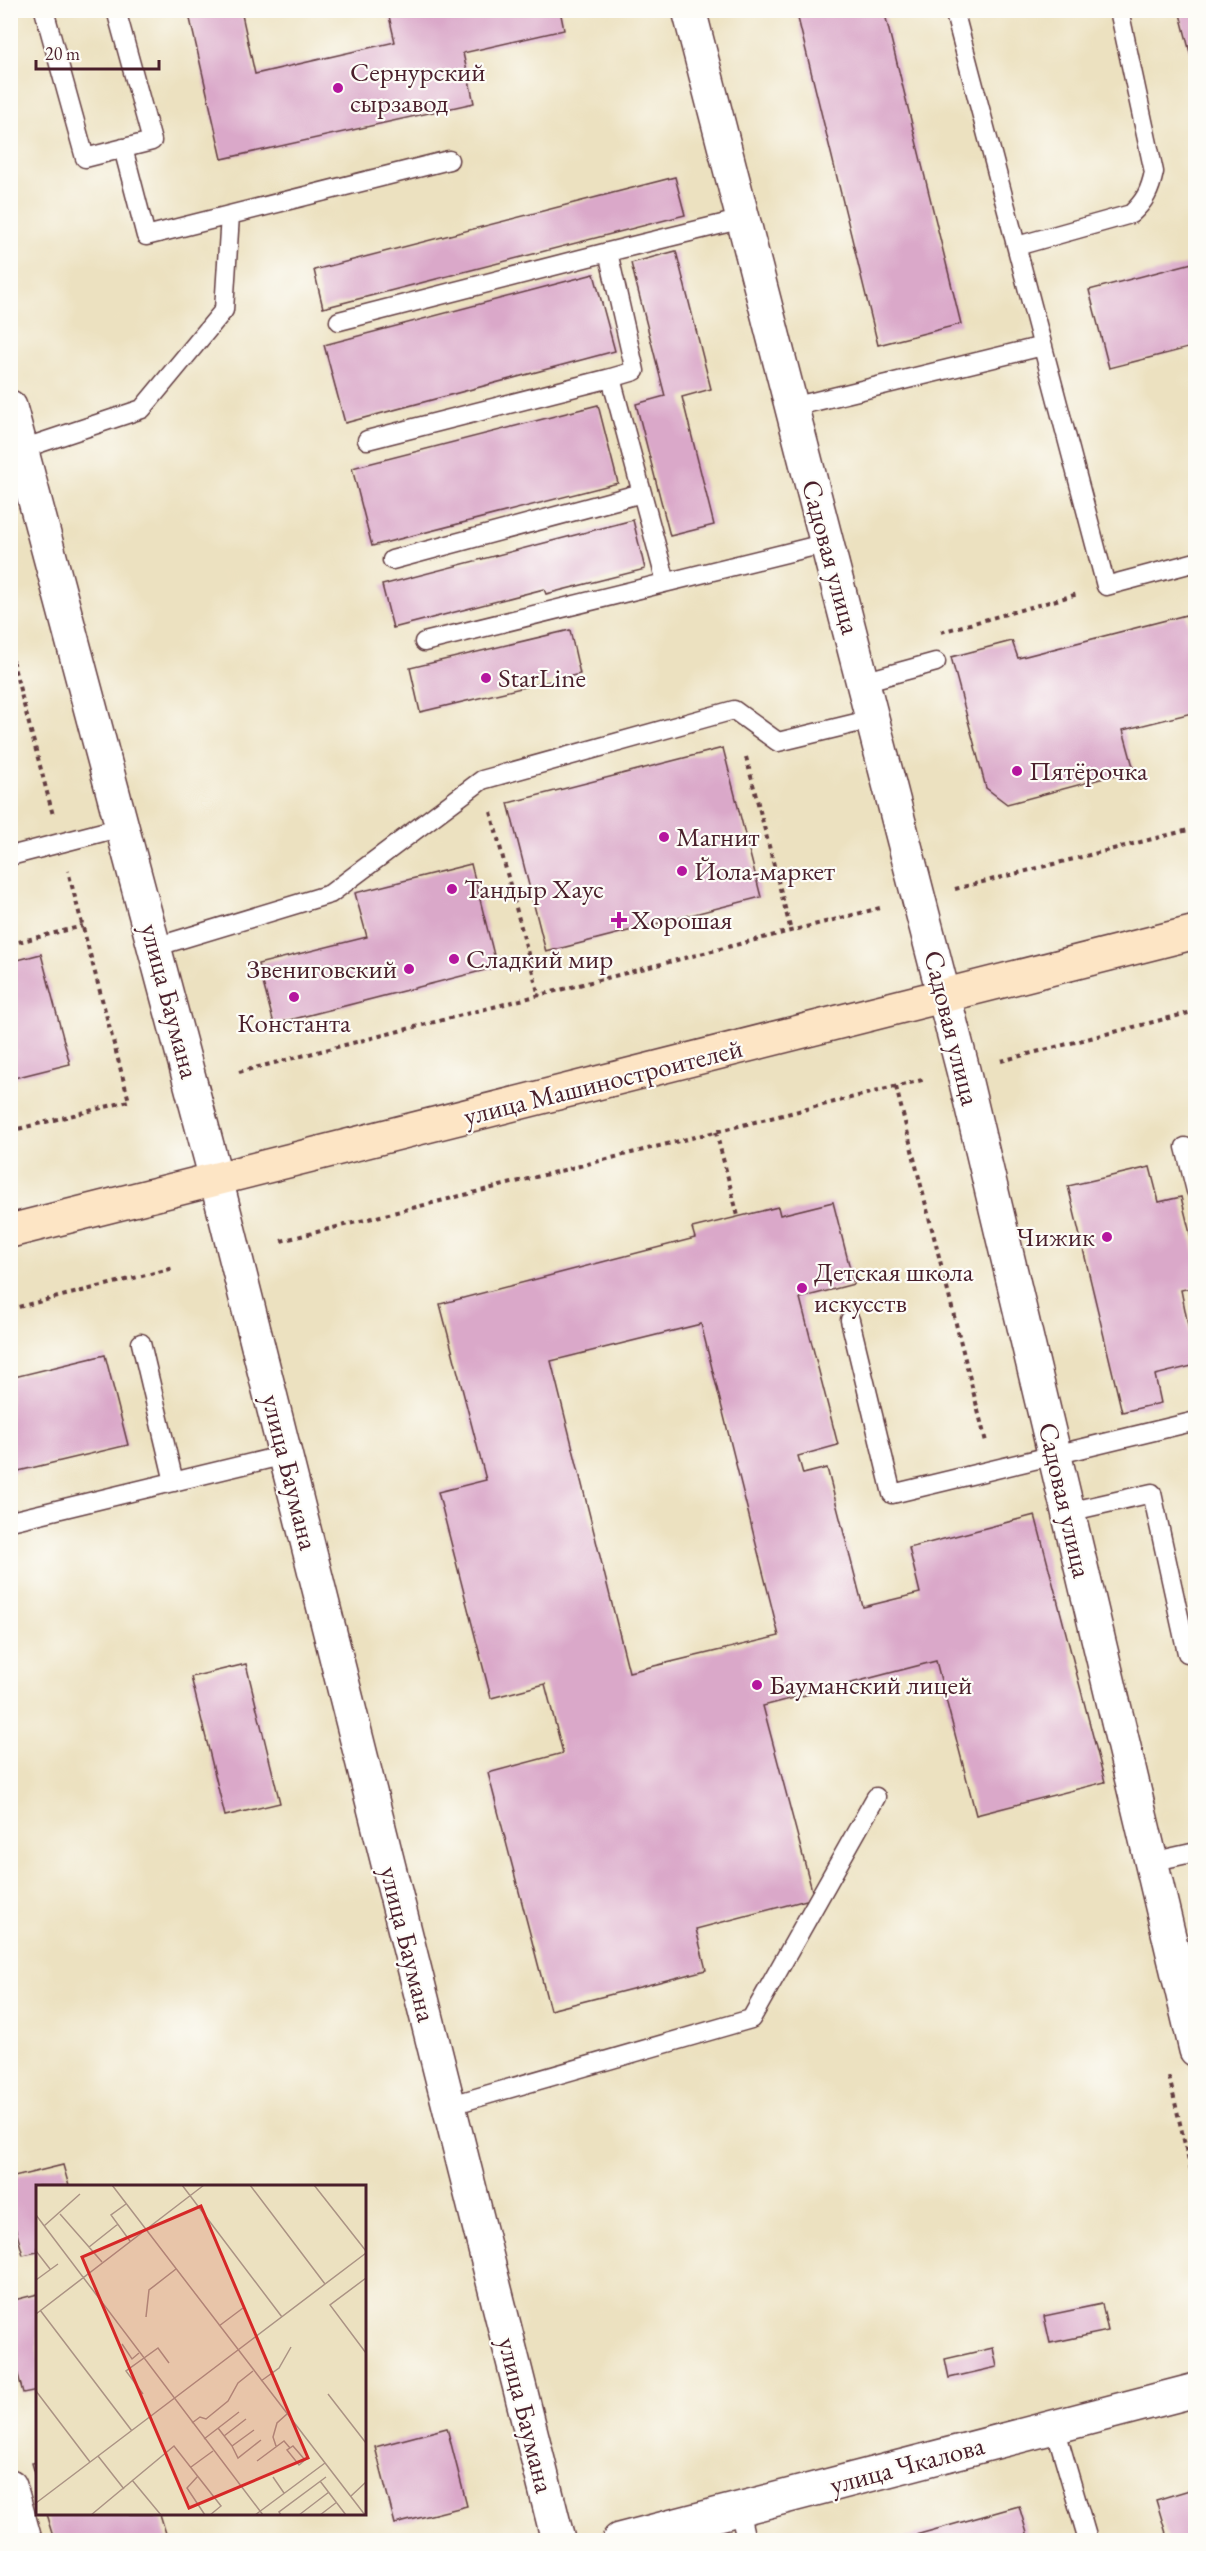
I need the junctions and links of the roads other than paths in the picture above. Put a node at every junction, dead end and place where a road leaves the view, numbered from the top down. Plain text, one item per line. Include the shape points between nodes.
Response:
1 (44, 10) edge
2 (116, 10) edge
3 (689, 10) edge
4 (954, 10) edge
5 (1119, 10) edge
6 (123, 148) junction
7 (448, 160) dead end
8 (230, 215) junction
9 (743, 219) junction
10 (1017, 246) junction
11 (608, 252) junction
12 (339, 321) dead end
13 (1043, 346) junction
14 (611, 378) junction
15 (10, 407) edge
16 (792, 407) junction
17 (367, 440) dead end
18 (22, 449) junction
19 (642, 493) junction
20 (827, 543) junction
21 (392, 560) dead end
22 (1196, 562) edge
23 (666, 582) junction
24 (424, 642) dead end
25 (936, 662) dead end
26 (863, 682) junction
27 (873, 719) junction
28 (122, 827) junction
29 (10, 856) edge
30 (1196, 932) edge
31 (155, 946) junction
32 (944, 996) junction
33 (1185, 1147) dead end
34 (216, 1179) junction
35 (1196, 1191) edge
36 (10, 1231) edge
37 (849, 1320) dead end
38 (141, 1343) dead end
39 (1196, 1421) edge
40 (285, 1455) junction
41 (1055, 1456) junction
42 (174, 1482) junction
43 (1068, 1512) junction
44 (15, 1520) dead end
45 (1187, 1653) dead end
46 (876, 1797) dead end
47 (1196, 1852) edge
48 (1151, 1862) junction
49 (1196, 2050) edge
50 (448, 2106) junction
51 (1196, 2390) edge
52 (1056, 2427) junction
53 (10, 2486) edge
54 (739, 2509) junction
55 (24, 2541) edge
56 (558, 2541) edge
57 (619, 2541) edge
58 (746, 2541) edge
59 (1088, 2541) edge

1 - 6 lane via 85,158
2 - 6 lane via 152,141
3 - 9 street, Садовая улица
4 - 10 lane
5 - 10 lane via 1154,172 1151,188 1145,201 1131,214
6 - 8 lane via 146,236
7 - 8 lane
8 - 18 lane via 224,310 142,410
9 - 11 lane
9 - 16 street, Садовая улица
10 - 13 lane
11 - 12 lane
11 - 14 lane via 635,371
13 - 16 lane
13 - 22 lane via 1106,586
14 - 17 lane
14 - 19 lane
15 - 18 street, улица Баумана
16 - 20 street, Садовая улица
18 - 28 street, улица Баумана
19 - 21 lane
19 - 23 lane
20 - 23 lane
20 - 26 street, Садовая улица
23 - 24 lane
25 - 26 lane
26 - 27 street, Садовая улица
27 - 31 lane via 778,742 734,710 482,780 330,894
27 - 32 street, Садовая улица
28 - 29 lane
28 - 31 street, улица Баумана
30 - 32 main road, улица Машиностроителей
31 - 34 street, улица Баумана
32 - 34 main road, улица Машиностроителей
32 - 41 street, Садовая улица
33 - 35 lane
34 - 36 main road, улица Машиностроителей
34 - 40 street, улица Баумана
37 - 41 lane via 892,1494
38 - 42 lane
39 - 41 lane
40 - 42 lane
40 - 50 street, улица Баумана
41 - 43 street, Садовая улица
42 - 44 lane
43 - 45 lane via 1152,1493
43 - 48 street, Садовая улица
46 - 50 lane via 751,2019
47 - 48 lane
48 - 49 street, Садовая улица
50 - 56 street, улица Баумана
51 - 52 street, улица Чкалова
52 - 54 street, улица Чкалова
52 - 59 lane
53 - 55 street
54 - 57 street, улица Чкалова
54 - 58 lane

